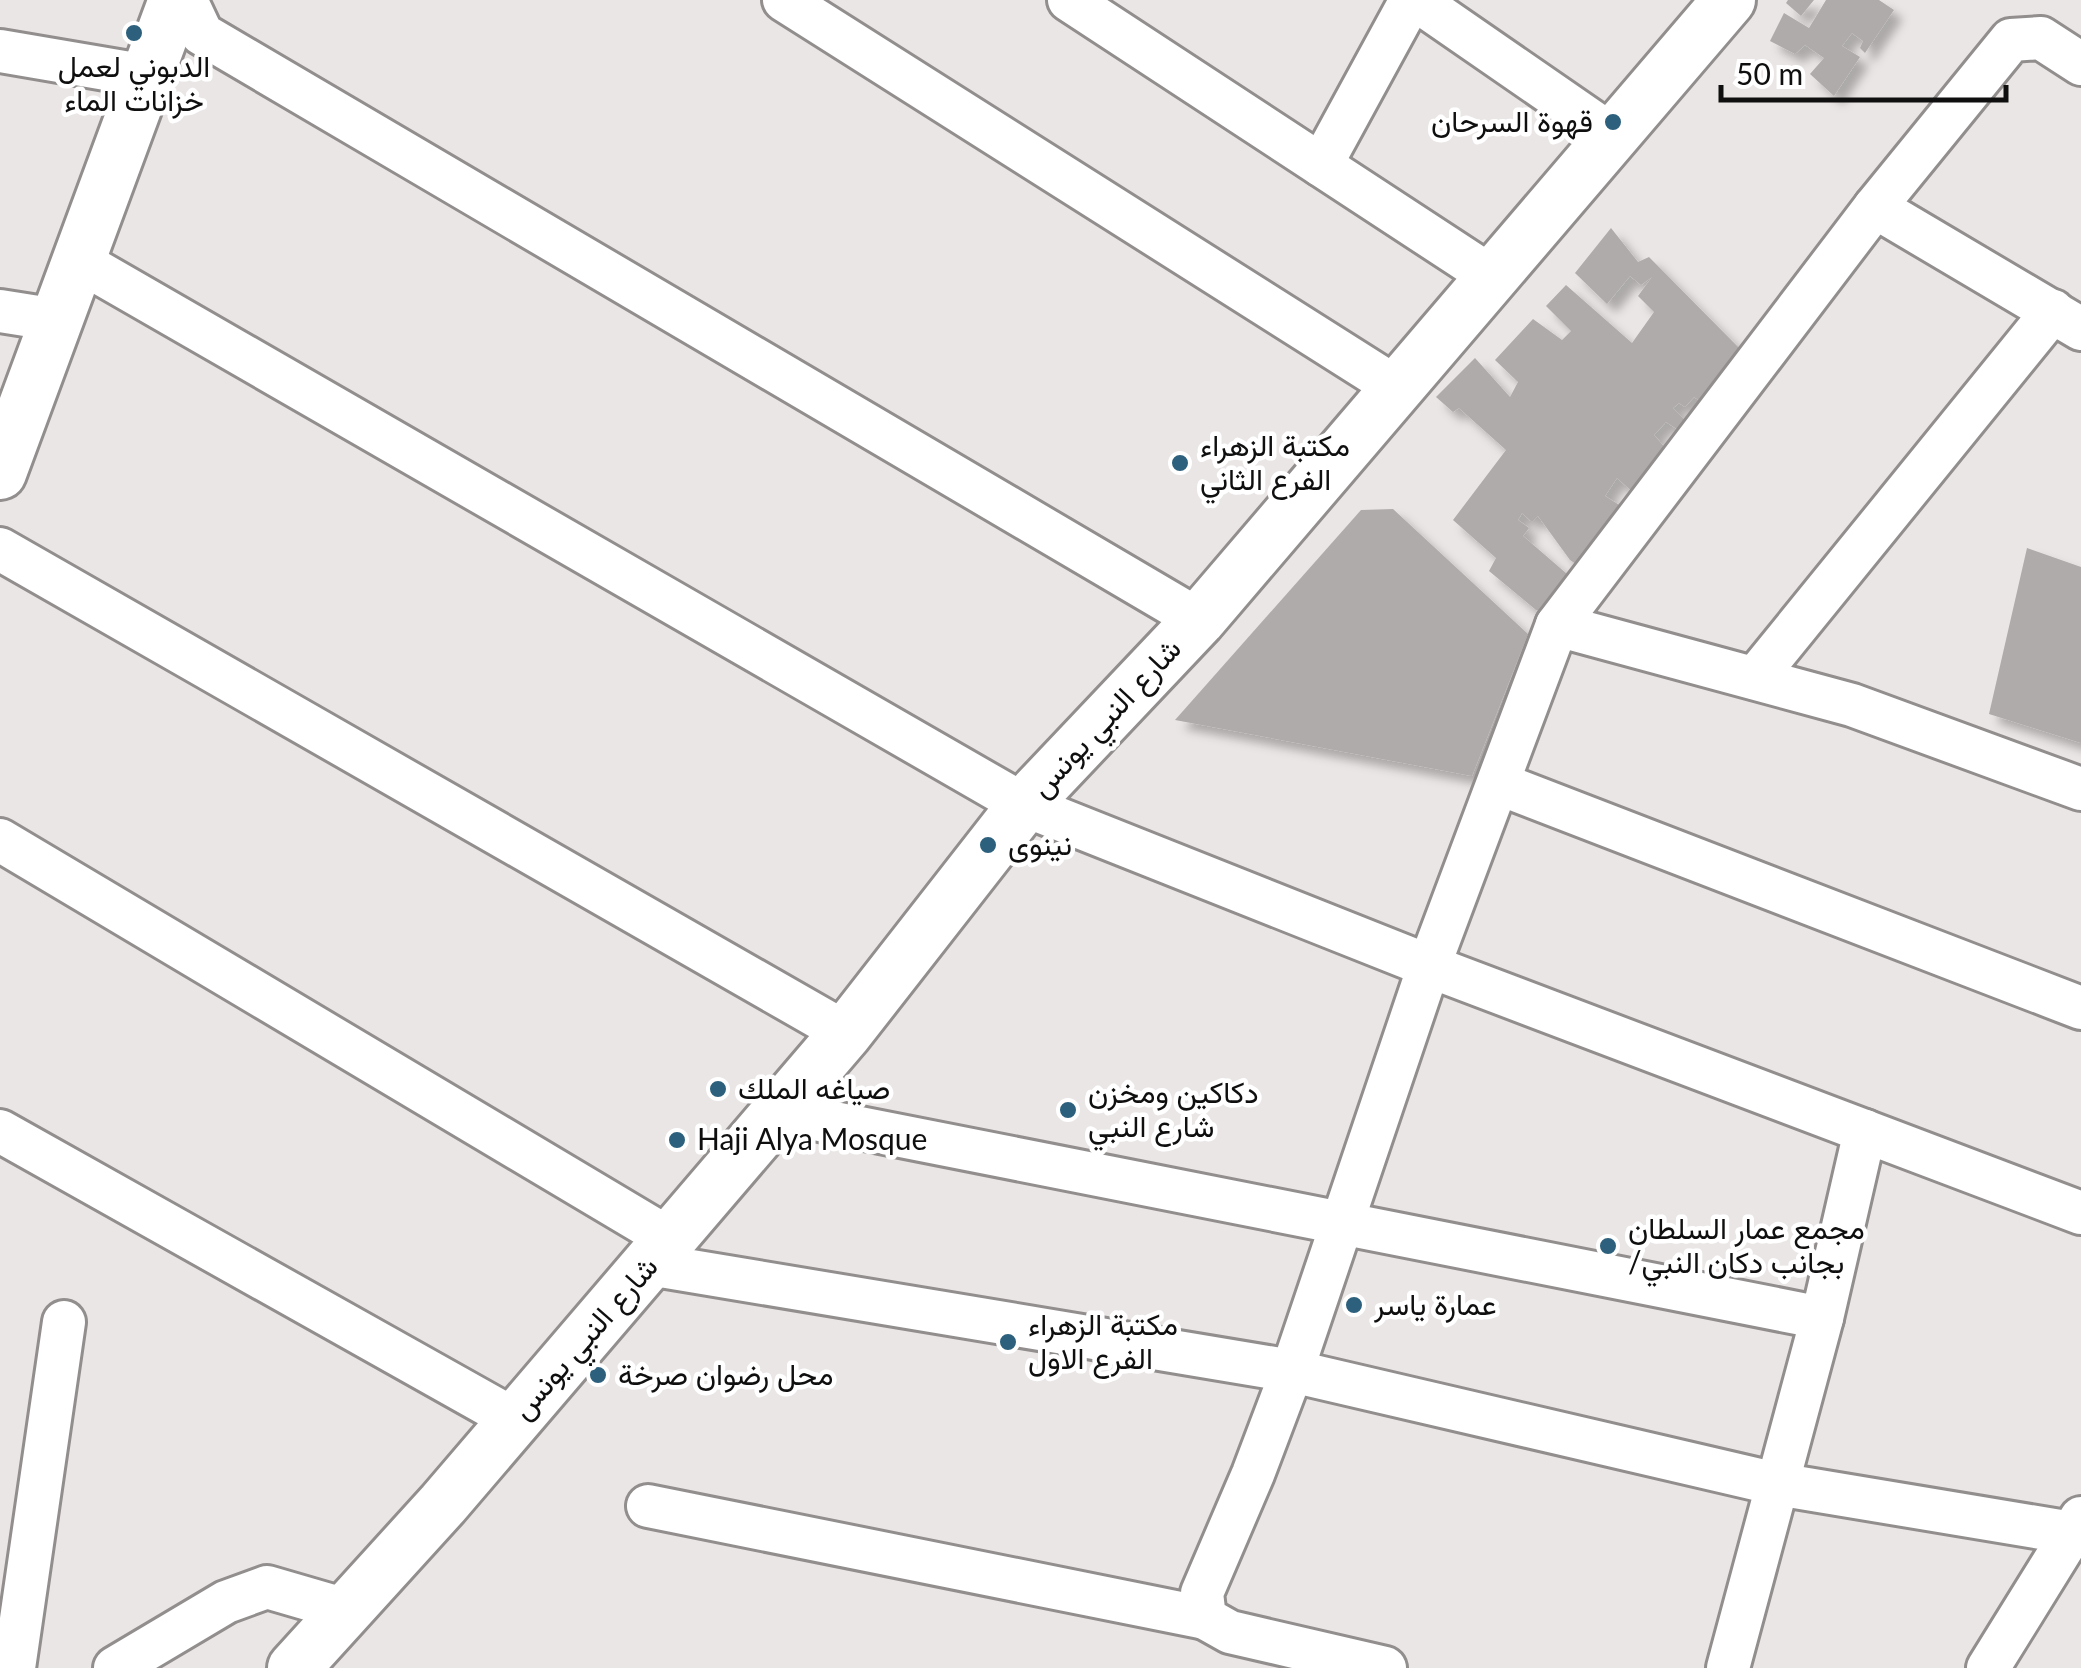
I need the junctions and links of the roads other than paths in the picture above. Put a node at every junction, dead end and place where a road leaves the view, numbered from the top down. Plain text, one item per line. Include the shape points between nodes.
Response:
1 (175, 0) edge
2 (186, 0) edge
3 (784, 0) edge
4 (1069, 0) edge
5 (1414, 0) edge
6 (1729, 0) edge
7 (837, 14) edge
8 (0, 51) edge
9 (2081, 64) edge
10 (147, 76) junction
11 (1612, 136) junction
12 (1321, 165) junction
13 (1875, 207) junction
14 (79, 262) junction
15 (1492, 278) junction
16 (0, 310) edge
17 (57, 320) junction
18 (2067, 320) edge
19 (1397, 388) junction
20 (0, 473) edge
21 (0, 549) edge
22 (1199, 620) junction
23 (1557, 625) junction
24 (1755, 678) junction
25 (1500, 784) junction
26 (2081, 790) edge
27 (1024, 805) junction
28 (0, 840) edge
29 (1429, 966) junction
30 (2081, 1008) edge
31 (846, 1033) junction
32 (778, 1112) junction
33 (0, 1131) edge
34 (1865, 1131) junction
35 (2081, 1213) edge
36 (1340, 1225) junction
37 (659, 1251) junction
38 (1822, 1318) junction
39 (64, 1322) dead end
40 (1292, 1371) junction
41 (515, 1420) junction
42 (1777, 1484) junction
43 (648, 1506) dead end
44 (2076, 1526) edge
45 (346, 1610) junction
46 (1205, 1618) junction
47 (14, 1668) edge
48 (116, 1668) edge
49 (294, 1668) edge
50 (1385, 1668) edge
51 (1728, 1668) edge
52 (1988, 1668) edge

1 - 10 street
2 - 22 street via 202,34
3 - 7 street
4 - 12 street
5 - 11 street
5 - 12 street
6 - 11 street, شارع النبي يونس
7 - 19 street
8 - 10 street
9 - 13 street via 2041,38 2011,40
10 - 14 street
11 - 15 street, شارع النبي يونس
12 - 15 street
13 - 18 street
13 - 23 street
14 - 17 street
14 - 27 street
15 - 19 street, شارع النبي يونس
16 - 17 street
17 - 20 street
18 - 24 street
19 - 22 street, شارع النبي يونس
21 - 31 street
22 - 27 street, شارع النبي يونس
23 - 24 street
23 - 25 street
24 - 26 street via 1852,705
25 - 29 street
25 - 30 street
27 - 29 street
27 - 31 street, شارع النبي يونس
28 - 37 street
29 - 34 street
29 - 36 street
31 - 32 street, شارع النبي يونس
32 - 36 street
32 - 37 street, شارع النبي يونس
33 - 41 street
34 - 35 street
34 - 38 street
36 - 38 street
36 - 40 street
37 - 40 street
37 - 41 street, شارع النبي يونس
38 - 42 street
39 - 47 street
40 - 42 street
40 - 46 street via 1202,1593
41 - 45 street, شارع النبي يونس
42 - 44 street
42 - 51 street
43 - 46 street
44 - 52 street
45 - 48 street via 267,1588 226,1602
45 - 49 street, شارع النبي يونس
46 - 50 street via 1230,1632

